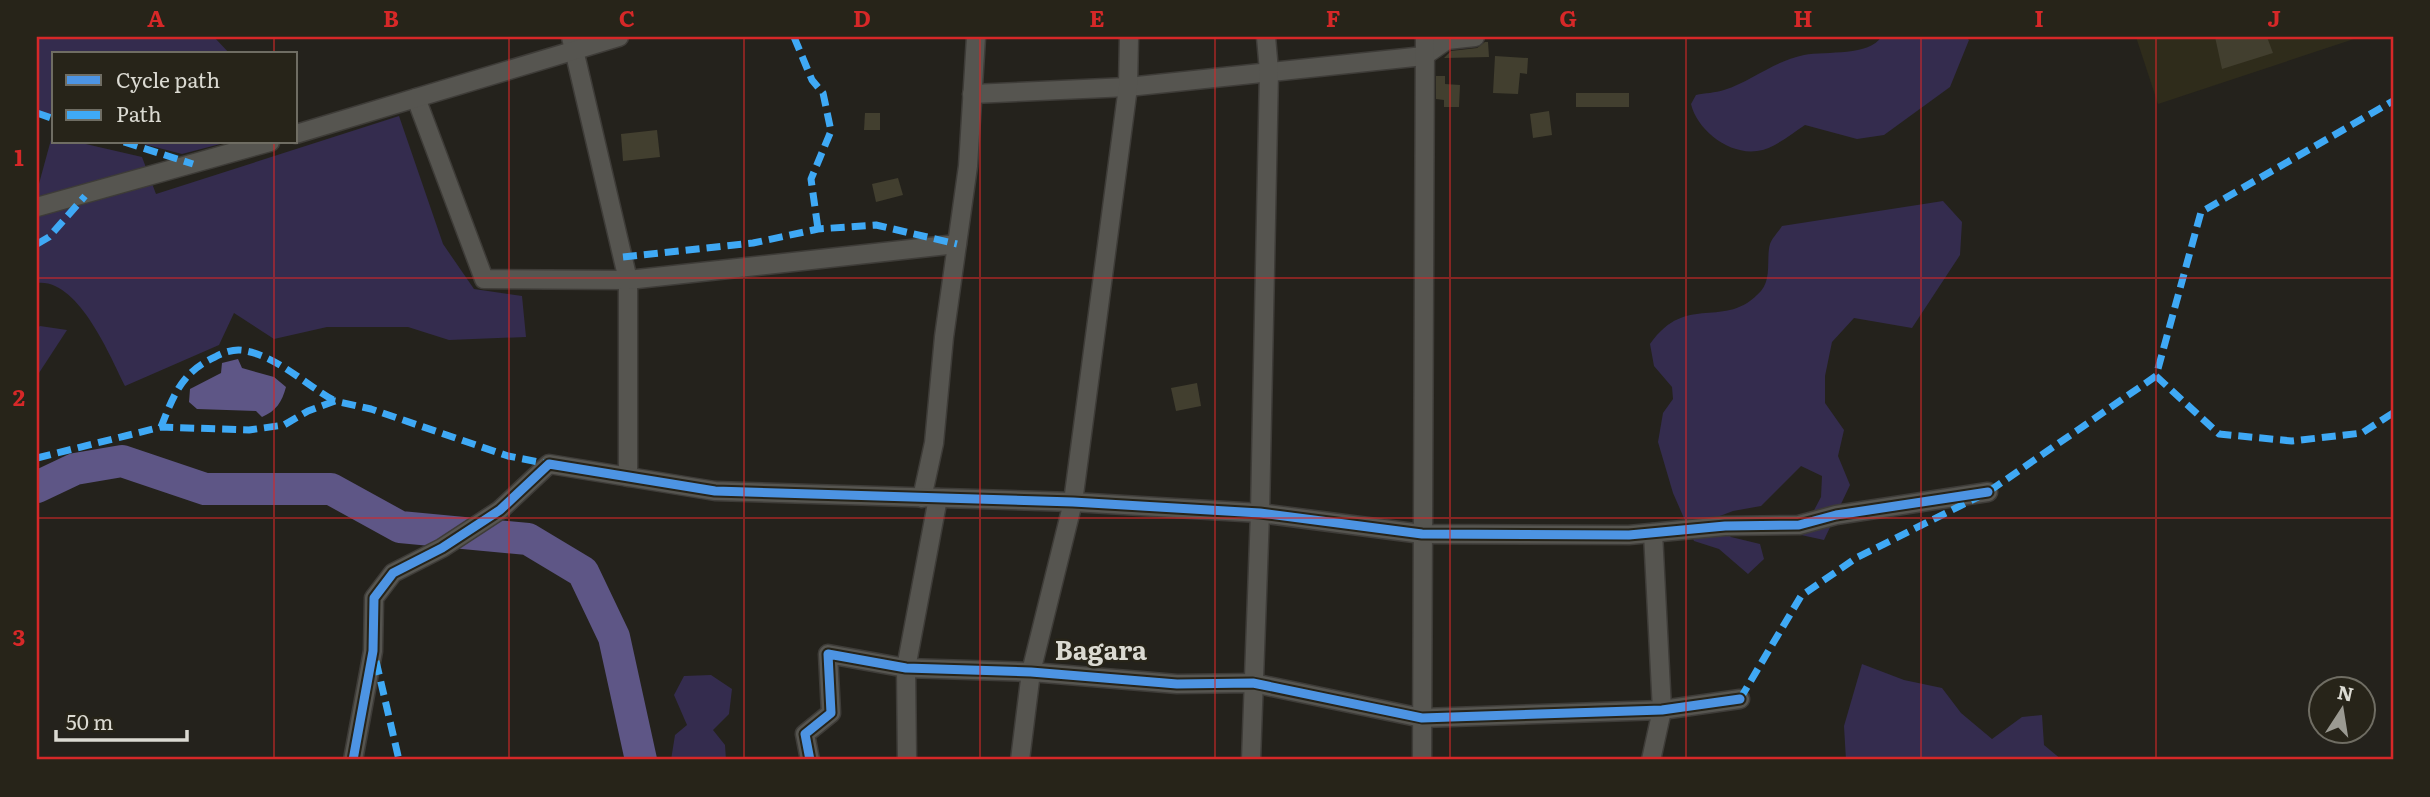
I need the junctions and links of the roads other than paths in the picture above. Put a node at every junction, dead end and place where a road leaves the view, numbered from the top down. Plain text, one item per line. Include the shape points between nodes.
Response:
1 (619, 37) edge
2 (975, 37) edge
3 (1129, 37) edge
4 (1266, 37) edge
5 (1425, 37) edge
6 (1475, 37) edge
7 (572, 44) edge
8 (1424, 56) junction
9 (1269, 71) junction
10 (1128, 87) junction
11 (972, 94) junction
12 (416, 98) junction
13 (298, 133) edge
14 (263, 144) edge
15 (37, 208) edge
16 (957, 244) junction
17 (628, 280) junction
18 (628, 477) junction
19 (1987, 492) dead end
20 (930, 498) junction
21 (1073, 502) junction
22 (1260, 513) junction
23 (1653, 533) junction
24 (1422, 534) junction
25 (906, 668) junction
26 (1031, 672) junction
27 (1253, 683) junction
28 (1740, 699) dead end
29 (1662, 710) junction
30 (1422, 718) junction
31 (353, 760) edge
32 (810, 760) edge
33 (907, 760) edge
34 (1020, 760) edge
35 (1251, 760) edge
36 (1422, 760) edge
37 (1651, 760) edge

1 - 7 street
2 - 11 street
3 - 10 street
4 - 9 street
5 - 8 street
6 - 8 street via 1447,40
7 - 12 street
7 - 17 street
8 - 9 street
8 - 24 street
9 - 10 street
9 - 22 street
10 - 11 street
10 - 21 street
11 - 16 street
12 - 13 street
12 - 17 street via 484,279
14 - 15 street
16 - 17 street
16 - 20 street
17 - 18 street
18 - 20 street via 715,491
18 - 31 street via 549,464 500,510 393,573 374,598 373,651
19 - 23 street via 1836,515 1800,525
20 - 21 street
20 - 25 street
21 - 22 street
21 - 26 street
22 - 24 street
22 - 27 street
23 - 24 street
23 - 29 street
24 - 30 street
25 - 26 street
25 - 32 street via 828,654 831,713 805,734
25 - 33 street
26 - 27 street via 1177,684
26 - 34 street
27 - 30 street
27 - 35 street
28 - 29 street
29 - 30 street
29 - 37 street
30 - 36 street

